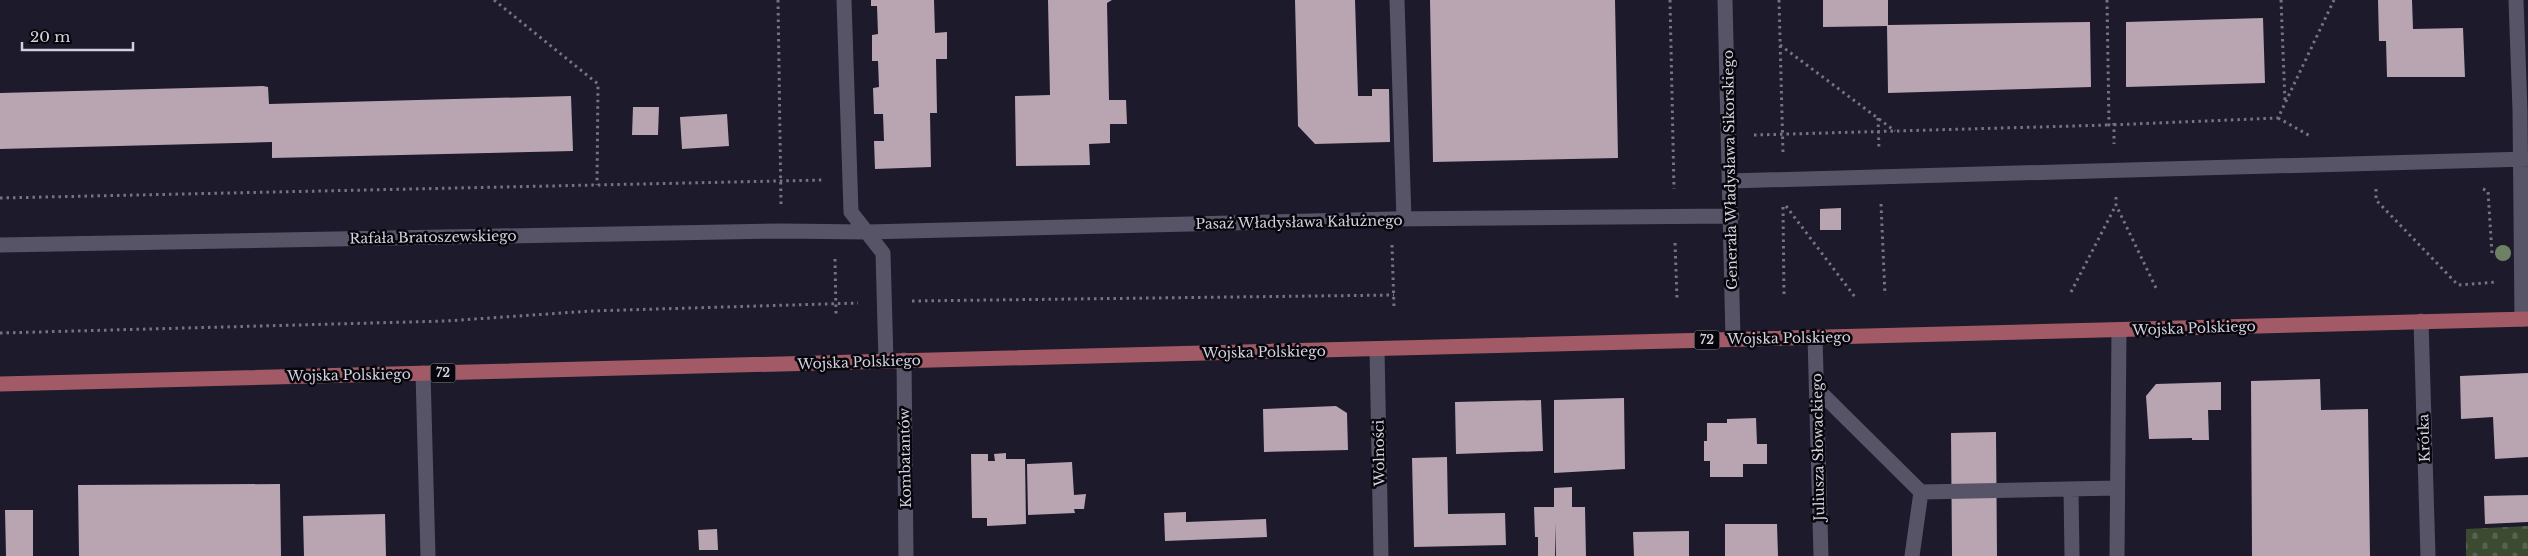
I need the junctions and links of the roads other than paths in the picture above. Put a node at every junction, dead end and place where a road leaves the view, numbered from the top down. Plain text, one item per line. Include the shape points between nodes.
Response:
1 (844, 0) edge
2 (1397, 0) edge
3 (1725, 0) edge
4 (2516, 0) edge
5 (2524, 159) edge
6 (1730, 181) junction
7 (1732, 216) junction
8 (1398, 219) junction
9 (867, 232) junction
10 (0, 245) edge
11 (2525, 319) edge
12 (2421, 321) junction
13 (2119, 330) junction
14 (1816, 337) junction
15 (1734, 339) junction
16 (1377, 349) junction
17 (904, 360) junction
18 (886, 361) junction
19 (423, 373) junction
20 (0, 384) edge
21 (1817, 389) junction
22 (2117, 488) junction
23 (2071, 489) junction
24 (1921, 492) junction
25 (428, 556) edge
26 (906, 556) edge
27 (1381, 556) edge
28 (1821, 556) edge
29 (1912, 556) edge
30 (2072, 556) edge
31 (2117, 556) edge
32 (2428, 556) edge

1 - 9 street via 851,212
2 - 8 street
3 - 6 street, Generała Władysława Sikorskiego
4 - 5 street
5 - 6 street
5 - 11 street via 2522,279
6 - 7 street, Generała Władysława Sikorskiego
7 - 8 street, Pasaż Władysława Kałużnego
7 - 15 street, Generała Władysława Sikorskiego
8 - 9 street, Pasaż Władysława Kałużnego
9 - 10 street, Rafała Bratoszewskiego
9 - 18 street via 883,253
11 - 12 main road, Wojska Polskiego / 72
12 - 13 main road, Wojska Polskiego / 72
12 - 32 street, Krótka
13 - 14 main road, Wojska Polskiego / 72
13 - 22 street
14 - 15 main road, Wojska Polskiego / 72
14 - 21 street, Juliusza Słowackiego
15 - 16 main road, Wojska Polskiego / 72
16 - 17 main road, Wojska Polskiego / 72
16 - 27 street, Wolności
17 - 18 main road, Wojska Polskiego / 72
17 - 26 street, Kombatantów
18 - 19 main road, Wojska Polskiego / 72
19 - 20 main road, Wojska Polskiego / 72
19 - 25 street
21 - 24 street
21 - 28 street, Juliusza Słowackiego
22 - 23 street
22 - 31 street
23 - 24 street
23 - 30 street
24 - 29 street

